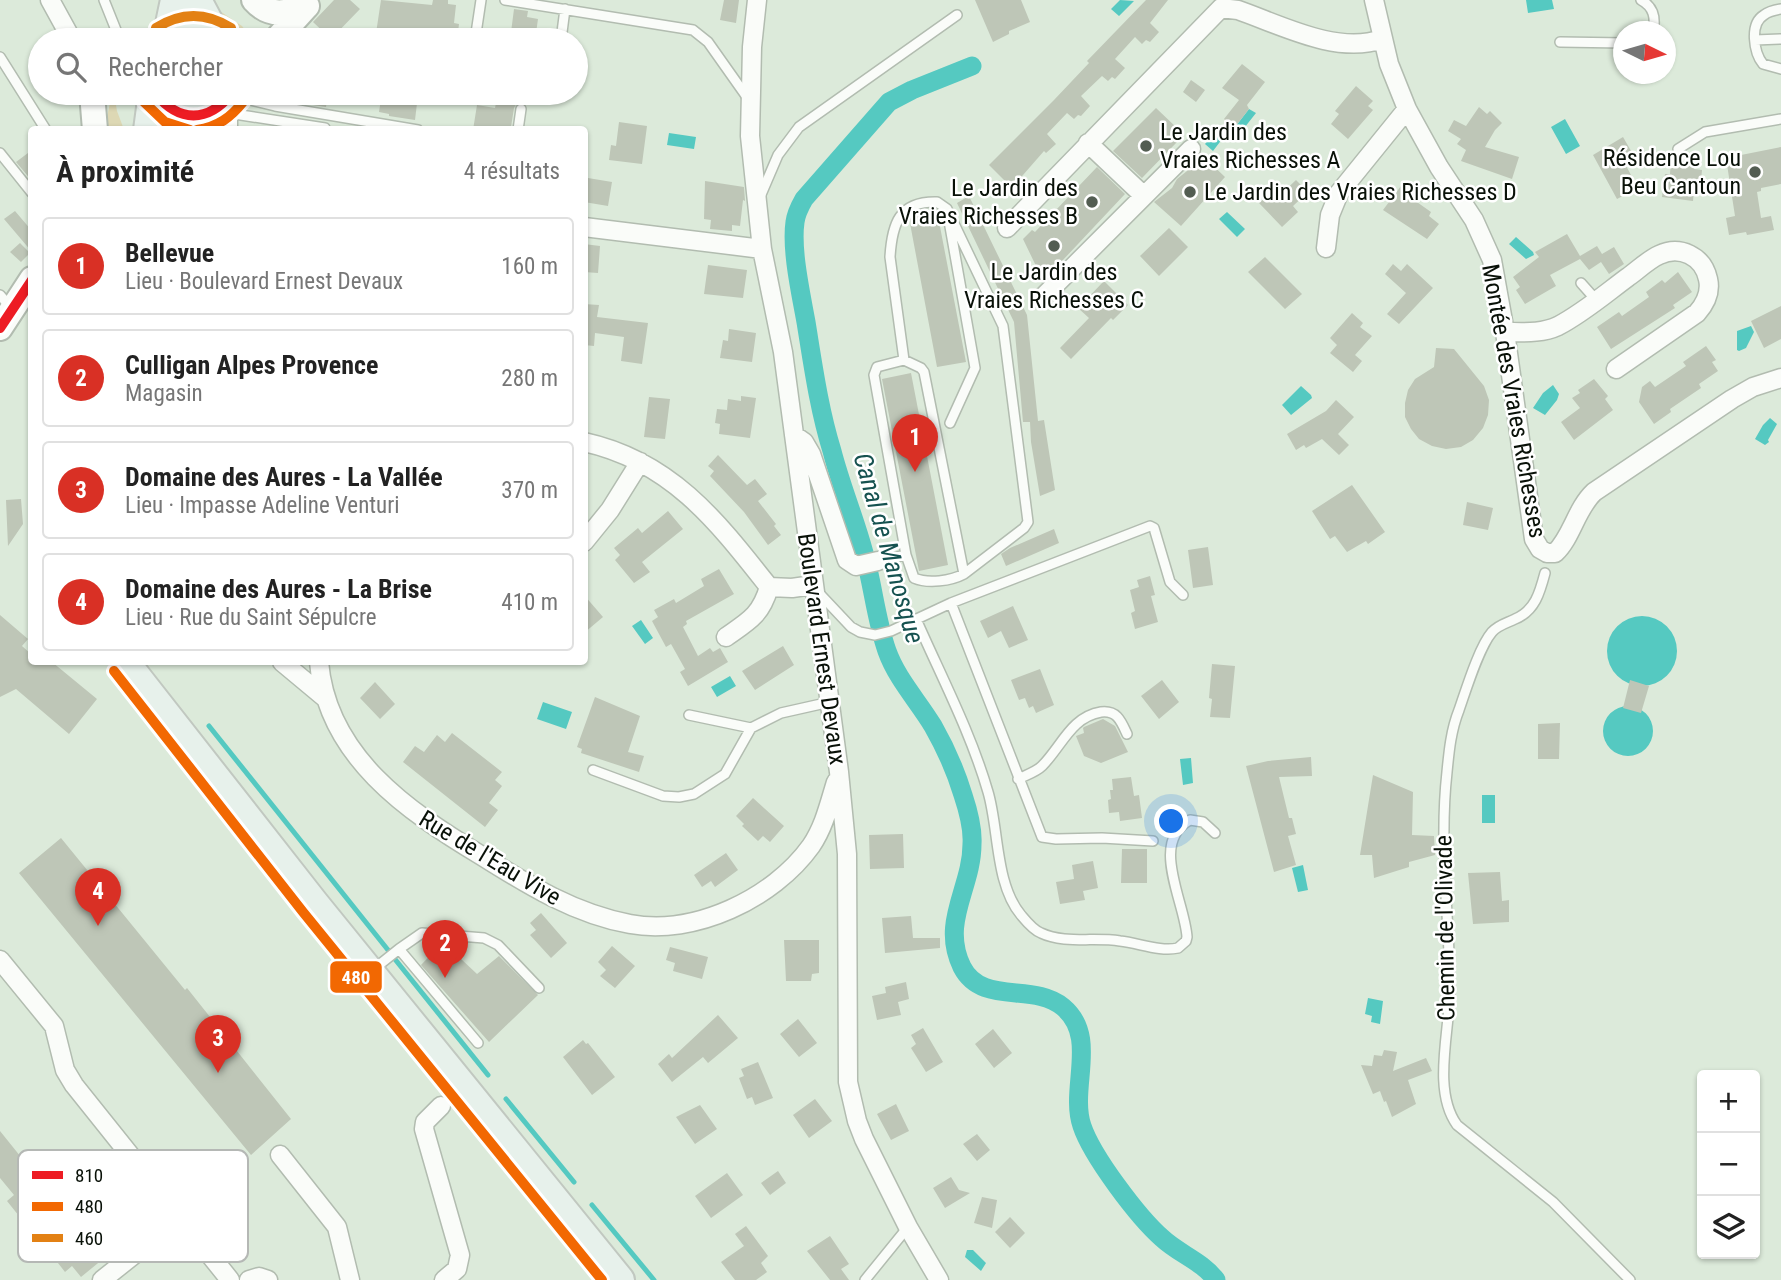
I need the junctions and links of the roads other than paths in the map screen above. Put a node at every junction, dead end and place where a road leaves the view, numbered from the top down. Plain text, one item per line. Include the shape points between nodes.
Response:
1 (50, 0) edge
2 (104, 0) edge
3 (175, 0) edge
4 (197, 0) edge
5 (254, 0) edge
6 (481, 0) edge
7 (505, 0) edge
8 (757, 0) edge
9 (1374, 0) edge
10 (1641, 0) edge
11 (310, 3) edge
12 (565, 9) junction
13 (1781, 9) edge
14 (957, 15) dead end
15 (1654, 21) edge
16 (65, 28) edge
17 (115, 28) edge
18 (169, 28) edge
19 (214, 28) edge
20 (287, 28) edge
21 (477, 28) edge
22 (563, 28) edge
23 (1382, 39) junction
24 (1781, 39) edge
25 (1755, 40) junction
26 (1560, 42) dead end
27 (1613, 43) edge
28 (0, 58) edge
29 (1781, 69) edge
30 (28, 102) edge
31 (750, 102) junction
32 (30, 105) edge
33 (93, 105) edge
34 (152, 105) edge
35 (165, 105) edge
36 (235, 105) edge
37 (271, 105) edge
38 (522, 109) dead end
39 (1407, 109) junction
40 (214, 116) edge
41 (1781, 119) edge
42 (43, 126) edge
43 (95, 126) edge
44 (149, 126) edge
45 (306, 126) edge
46 (394, 126) edge
47 (519, 126) edge
48 (1088, 143) junction
49 (1191, 149) dead end
50 (1678, 149) dead end
51 (0, 153) edge
52 (28, 188) edge
53 (1144, 196) junction
54 (757, 207) junction
55 (947, 209) junction
56 (588, 227) edge
57 (1007, 228) dead end
58 (1326, 248) dead end
59 (762, 249) junction
60 (1581, 283) dead end
61 (28, 284) edge
62 (1043, 297) dead end
63 (1597, 301) junction
64 (4, 311) edge
65 (1505, 332) junction
66 (904, 360) junction
67 (1616, 369) dead end
68 (1781, 378) edge
69 (950, 423) dead end
70 (794, 435) junction
71 (588, 443) edge
72 (640, 462) junction
73 (588, 537) edge
74 (1547, 553) junction
75 (906, 555) junction
76 (878, 561) joint
77 (1545, 573) joint
78 (964, 574) junction
79 (813, 585) junction
80 (769, 587) junction
81 (1183, 595) dead end
82 (951, 603) junction
83 (916, 619) junction
84 (726, 636) dead end
85 (127, 665) edge
86 (286, 665) edge
87 (319, 665) edge
88 (324, 697) junction
89 (830, 702) junction
90 (689, 715) dead end
91 (751, 728) junction
92 (1127, 734) dead end
93 (593, 769) dead end
94 (839, 772) junction
95 (1018, 779) junction
96 (1215, 833) dead end
97 (1153, 841) dead end
98 (399, 950) junction
99 (0, 960) edge
100 (370, 972) junction
101 (539, 988) dead end
102 (478, 1043) dead end
103 (441, 1106) dead end
104 (126, 1150) edge
105 (280, 1155) dead end
106 (908, 1227) junction
107 (125, 1262) edge
108 (215, 1262) edge
109 (102, 1280) edge
110 (230, 1280) edge
111 (248, 1280) edge
112 (268, 1280) edge
113 (350, 1280) edge
114 (444, 1280) edge
115 (620, 1280) edge
116 (865, 1280) edge
117 (939, 1280) edge
118 (1630, 1280) edge

1 - 16 street
2 - 17 lane
3 - 18 main road
4 - 19 main road
5 - 11 street via 278,14
6 - 21 lane
7 - 12 lane
8 - 31 street, Boulevard Ernest Devaux
9 - 23 street, Montée des Vraies Richesses
10 - 15 lane via 1654,14
11 - 20 street
12 - 22 lane
12 - 31 lane via 698,33
13 - 25 lane via 1761,17
14 - 54 lane via 799,127 778,155
23 - 39 street, Montée des Vraies Richesses
23 - 48 street via 1340,44 1221,8
24 - 25 lane
25 - 29 lane via 1761,63
26 - 27 lane
28 - 30 lane
31 - 54 street, Boulevard Ernest Devaux
32 - 42 lane
33 - 43 street
34 - 44 main road
35 - 40 main road
36 - 40 lane
37 - 46 lane
38 - 47 lane
39 - 58 street via 1339,193 1330,215
39 - 65 street, Montée des Vraies Richesses via 1488,249
40 - 45 lane
41 - 50 lane via 1705,132
48 - 53 street
48 - 57 street
49 - 53 street
51 - 52 lane
53 - 62 street
54 - 59 street, Boulevard Ernest Devaux
55 - 66 lane via 937,202 910,207 901,213 894,232 890,257
55 - 69 lane via 975,362
55 - 78 lane via 1003,326 1029,514 1024,528
56 - 59 street
59 - 70 street, Boulevard Ernest Devaux
60 - 63 lane
61 - 64 street
63 - 65 street via 1547,330
63 - 67 street via 1668,252 1697,258 1708,279 1707,297 1697,313
65 - 74 street, Montée des Vraies Richesses via 1534,539
66 - 75 lane via 877,367 874,375
66 - 78 lane via 924,372
68 - 74 street via 1720,406 1594,492 1562,545 1555,553
70 - 76 street via 811,454 845,558 859,565
70 - 79 street, Boulevard Ernest Devaux
71 - 72 street
72 - 73 street
72 - 80 street via 676,483 705,509
74 - 77 street, Montée des Vraies Richesses
75 - 76 lane
75 - 78 lane via 910,573 918,581
77 - 118 lane, Chemin de l'Olivade via 1533,607 1495,628 1485,641 1457,713 1450,746 1443,806 1450,990 1446,1102 1457,1125 1553,1202
79 - 80 street
79 - 83 lane via 860,632 875,635
79 - 89 street, Boulevard Ernest Devaux
80 - 84 street via 756,616
81 - 82 lane via 1170,582 1150,526
82 - 83 lane
82 - 95 lane
83 - 96 lane via 976,756 1013,904 1040,933 1178,948 1187,937 1173,874 1173,839 1191,820 1203,822
85 - 100 main road
86 - 88 street
87 - 88 street, Rue de l'Eau Vive
88 - 94 street, Rue de l'Eau Vive via 344,737 408,809 537,890 604,918 643,926 713,916 744,902 786,873 821,828
89 - 91 lane via 781,713
89 - 94 street, Boulevard Ernest Devaux
90 - 91 lane
91 - 93 lane via 725,774 694,794 663,796
92 - 95 lane via 1113,713 1089,714 1042,766
94 - 106 street, Boulevard Ernest Devaux via 846,854 848,1082 861,1132
95 - 97 lane via 1042,837
98 - 100 lane
98 - 101 lane via 424,933 484,938 498,945
98 - 102 lane
99 - 104 street via 54,1026 65,1070
100 - 115 main road
103 - 114 street via 424,1129 460,1255 457,1269
105 - 113 street via 337,1227
106 - 116 lane
106 - 117 street, Boulevard Ernest Devaux
107 - 109 street
108 - 110 street
111 - 112 street

